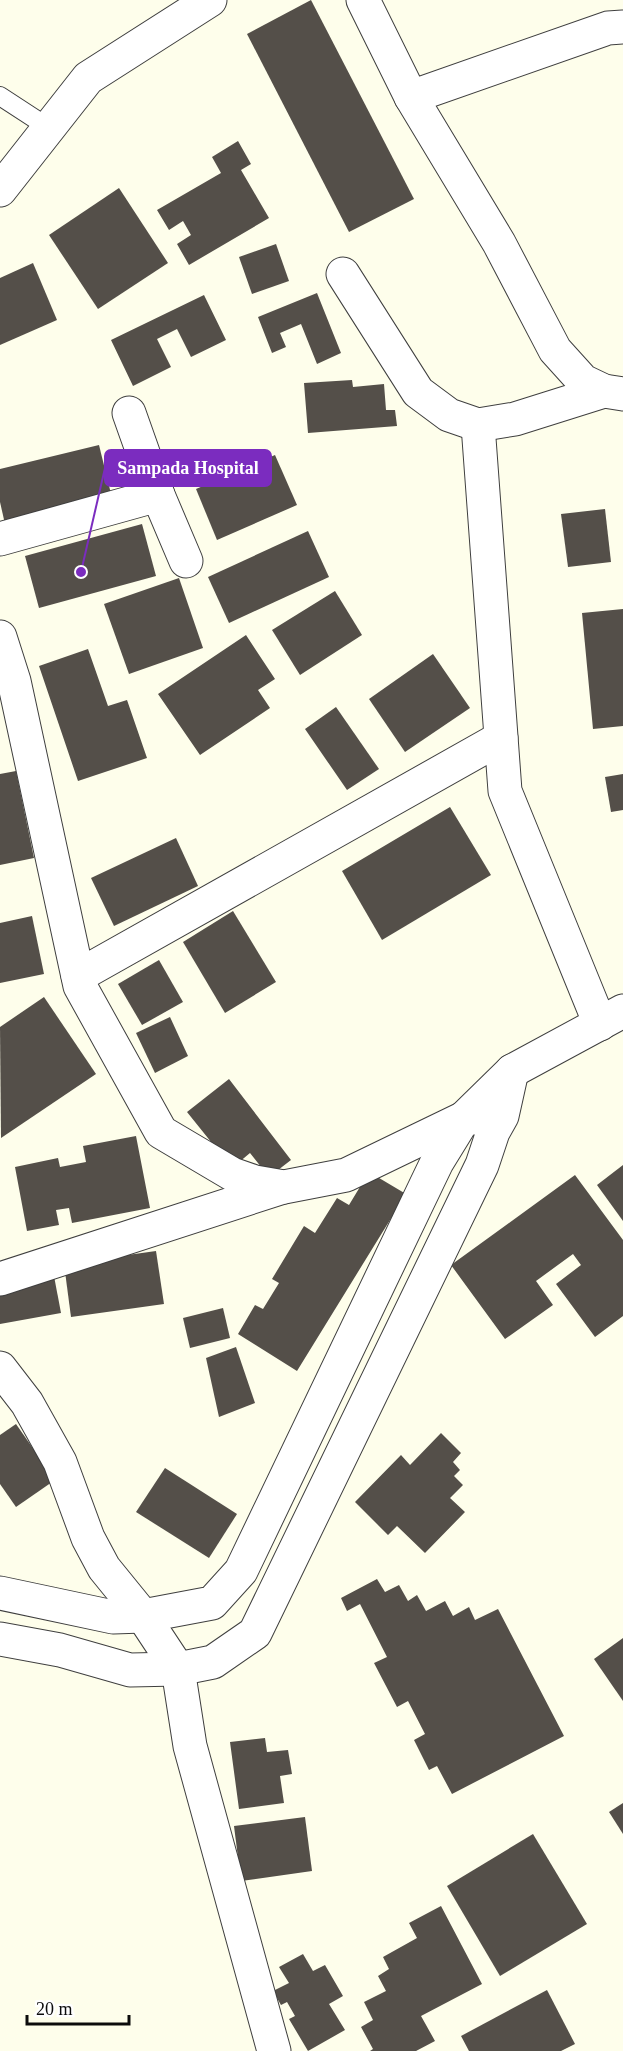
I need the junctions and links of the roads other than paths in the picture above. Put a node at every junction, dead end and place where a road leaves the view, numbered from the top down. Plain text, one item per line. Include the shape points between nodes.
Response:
1 (210, 0) edge
2 (363, 0) edge
3 (623, 27) edge
4 (0, 96) edge
5 (411, 97) junction
6 (48, 128) junction
7 (0, 190) edge
8 (343, 274) dead end
9 (614, 393) edge
10 (129, 413) dead end
11 (478, 425) junction
12 (158, 495) junction
13 (0, 539) edge
14 (186, 561) dead end
15 (2, 653) edge
16 (501, 738) junction
17 (78, 976) junction
18 (611, 1017) edge
19 (512, 1071) junction
20 (502, 1116) junction
21 (464, 1118) junction
22 (284, 1187) junction
23 (0, 1280) edge
24 (0, 1368) edge
25 (0, 1593) edge
26 (143, 1616) junction
27 (0, 1639) edge
28 (178, 1669) junction
29 (274, 2051) edge

1 - 6 street via 88,78
2 - 5 street
3 - 5 street via 608,28
4 - 6 lane
5 - 9 street via 499,243 555,351 583,381
6 - 7 street
8 - 11 street via 418,392 449,415
9 - 11 street
10 - 12 street
11 - 16 street
12 - 13 street
12 - 14 street
15 - 17 street via 16,692
16 - 17 street
16 - 18 street via 505,791
17 - 22 street via 161,1132 232,1174
18 - 19 street
19 - 20 street
19 - 21 street
20 - 21 street
20 - 28 street via 482,1165 255,1633 213,1662
21 - 22 street via 346,1175
21 - 26 street via 437,1162 241,1571 212,1603
22 - 23 street
24 - 26 street via 27,1403 60,1462 88,1538 104,1568
25 - 26 street via 113,1617
26 - 28 street
27 - 28 street via 60,1650 130,1670
28 - 29 street via 190,1746

